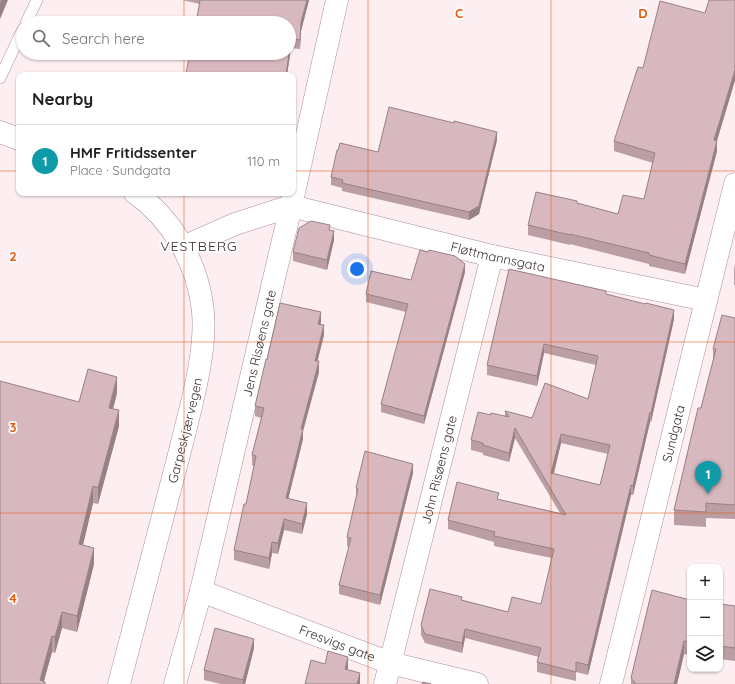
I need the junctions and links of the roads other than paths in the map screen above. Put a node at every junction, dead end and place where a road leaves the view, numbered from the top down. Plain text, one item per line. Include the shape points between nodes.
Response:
1 (37, 0) edge
2 (337, 0) edge
3 (29, 16) edge
4 (16, 44) edge
5 (0, 78) edge
6 (0, 132) edge
7 (16, 138) edge
8 (296, 184) edge
9 (735, 184) edge
10 (140, 196) edge
11 (293, 196) edge
12 (291, 206) junction
13 (183, 248) junction
14 (492, 256) junction
15 (706, 300) junction
16 (201, 591) junction
17 (390, 663) junction
18 (119, 684) edge
19 (175, 684) edge
20 (384, 684) edge
21 (477, 684) edge
22 (611, 684) edge

1 - 3 lane
2 - 8 street, Jens Risøens gate
4 - 5 lane
6 - 7 street
9 - 15 street, Sundgata
10 - 13 street, Garpeskjærvegen via 164,219
11 - 12 street, Jens Risøens gate
12 - 13 street via 235,224
12 - 14 street, Fløttmannsgata
12 - 16 street, Jens Risøens gate
13 - 18 street, Garpeskjærvegen via 197,277 204,332 170,490
14 - 15 street, Fløttmannsgata
14 - 17 street, John Risøens gate
15 - 22 street, Sundgata
16 - 17 street, Fresvigs gate
16 - 19 street, Jens Risøens gate
17 - 20 street, John Risøens gate
17 - 21 street, Fresvigs gate

